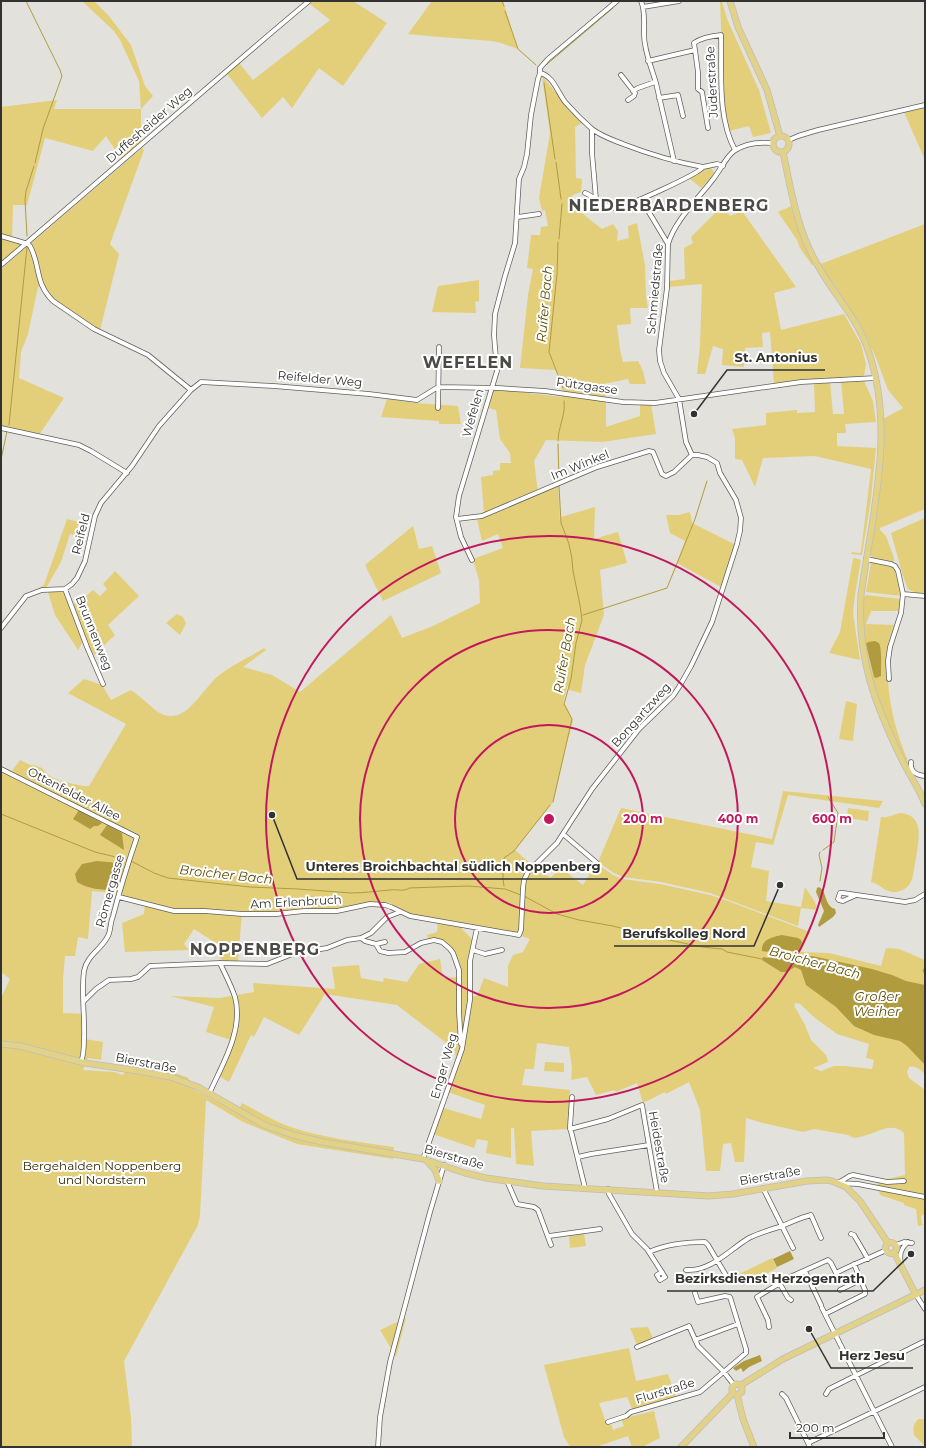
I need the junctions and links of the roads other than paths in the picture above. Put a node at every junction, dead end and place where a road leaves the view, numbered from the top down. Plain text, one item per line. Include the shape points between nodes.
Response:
1 (309, 1) edge
2 (617, 1) edge
3 (642, 1) edge
4 (679, 1) edge
5 (730, 1) edge
6 (643, 7) junction
7 (694, 50) junction
8 (648, 61) junction
9 (540, 74) junction
10 (621, 75) dead end
11 (655, 82) junction
12 (633, 91) junction
13 (659, 98) junction
14 (628, 100) dead end
15 (925, 105) edge
16 (683, 116) dead end
17 (708, 128) dead end
18 (592, 129) junction
19 (780, 136) junction
20 (789, 140) junction
21 (773, 143) junction
22 (735, 150) junction
23 (783, 152) junction
24 (674, 161) junction
25 (723, 166) junction
26 (703, 167) junction
27 (585, 193) dead end
28 (596, 199) junction
29 (641, 199) junction
30 (539, 214) dead end
31 (518, 217) junction
32 (1, 236) edge
33 (26, 244) junction
34 (668, 244) junction
35 (1, 265) edge
36 (439, 346) dead end
37 (876, 378) junction
38 (197, 384) joint
39 (438, 387) junction
40 (491, 388) junction
41 (191, 390) junction
42 (679, 399) junction
43 (438, 408) dead end
44 (1, 428) edge
45 (692, 455) junction
46 (127, 473) junction
47 (457, 519) junction
48 (866, 559) junction
49 (472, 560) dead end
50 (65, 589) junction
51 (903, 594) junction
52 (925, 596) edge
53 (1, 628) edge
54 (889, 679) dead end
55 (103, 684) dead end
56 (911, 762) dead end
57 (1, 768) edge
58 (925, 776) edge
59 (925, 804) edge
60 (563, 834) junction
61 (137, 837) joint
62 (597, 863) dead end
63 (856, 895) dead end
64 (925, 895) edge
65 (119, 897) junction
66 (400, 912) junction
67 (478, 928) junction
68 (519, 935) joint
69 (361, 938) junction
70 (385, 942) dead end
71 (376, 944) junction
72 (473, 950) junction
73 (502, 950) dead end
74 (220, 963) junction
75 (84, 1001) junction
76 (1, 1044) edge
77 (462, 1049) junction
78 (81, 1062) junction
79 (209, 1094) junction
80 (572, 1097) dead end
81 (570, 1129) junction
82 (649, 1145) junction
83 (578, 1157) junction
84 (424, 1160) junction
85 (444, 1165) junction
86 (904, 1180) dead end
87 (439, 1181) junction
88 (507, 1181) junction
89 (837, 1183) junction
90 (585, 1188) junction
91 (763, 1188) junction
92 (608, 1189) junction
93 (657, 1192) junction
94 (925, 1197) edge
95 (782, 1225) junction
96 (600, 1229) dead end
97 (851, 1234) dead end
98 (548, 1236) junction
99 (821, 1238) dead end
100 (888, 1243) junction
101 (551, 1245) dead end
102 (896, 1245) junction
103 (793, 1248) dead end
104 (886, 1250) junction
105 (649, 1252) junction
106 (894, 1252) junction
107 (868, 1258) junction
108 (718, 1260) junction
109 (854, 1264) junction
110 (902, 1269) junction
111 (686, 1270) dead end
112 (805, 1271) junction
113 (662, 1272) dead end
114 (728, 1277) dead end
115 (860, 1280) junction
116 (780, 1284) junction
117 (840, 1290) dead end
118 (925, 1290) edge
119 (695, 1293) dead end
120 (916, 1295) junction
121 (791, 1300) dead end
122 (925, 1309) edge
123 (825, 1314) junction
124 (738, 1324) junction
125 (769, 1327) dead end
126 (835, 1334) junction
127 (695, 1340) junction
128 (923, 1342) dead end
129 (637, 1347) dead end
130 (724, 1372) junction
131 (857, 1376) junction
132 (738, 1385) junction
133 (925, 1387) edge
134 (735, 1394) junction
135 (782, 1394) dead end
136 (826, 1394) dead end
137 (875, 1411) junction
138 (608, 1422) dead end
139 (809, 1445) edge
140 (378, 1447) edge
141 (681, 1447) edge
142 (754, 1447) edge
143 (892, 1447) edge

1 - 33 street, Duffesheider Weg
2 - 9 street, Wefelen via 548,59 540,68
3 - 6 street
4 - 6 street
5 - 19 main road via 738,27 767,90
6 - 8 street via 644,42
7 - 8 street
7 - 17 street via 698,89 702,92
7 - 22 street, Jüderstraße via 694,43 721,35 723,117
8 - 11 street
9 - 18 street via 544,74 552,81 565,101
9 - 31 street, Wefelen via 531,115 527,154 519,179
10 - 12 street
11 - 12 street
11 - 13 street
12 - 14 street via 635,95
13 - 16 street via 678,95
13 - 24 street
15 - 20 street via 818,130
18 - 24 street via 603,136
18 - 28 street
19 - 20 main road via 785,136
19 - 21 main road via 775,138
20 - 23 main road via 789,147
21 - 22 street via 756,143
21 - 23 main road via 776,150
22 - 25 street, Schmiedstraße
23 - 37 main road via 805,241 817,265 858,326
24 - 26 street
25 - 26 street via 717,164
25 - 34 street, Schmiedstraße via 690,207
26 - 29 street
27 - 28 street
28 - 29 street via 615,208
29 - 34 street
30 - 31 street
31 - 40 street, Wefelen via 515,243 495,314 497,371
32 - 33 street
33 - 35 street, Duffesheider Weg
33 - 41 street via 32,250 47,296 94,329 148,354
34 - 42 street, Schmiedstraße via 667,288 659,350 664,373
36 - 39 street
37 - 42 street, Pützgasse via 801,382
37 - 48 main road via 881,420 881,450
38 - 39 street, Reifelder Weg via 247,384 417,400
38 - 41 street, Reifeld
39 - 40 street
39 - 43 street
40 - 42 street, Pützgasse via 545,391 623,402
40 - 47 street, Wefelen via 461,490
41 - 46 street, Reifeld via 155,431
42 - 45 street via 686,442
44 - 46 street via 79,445
45 - 47 street, Im Winkel via 666,476 662,474 653,452 649,451 597,467 482,516
45 - 60 street, Bongartzweg via 707,457 717,464 741,518 740,531 712,622 692,666 673,696 639,729 592,789
46 - 50 street, Reifeld via 98,508 82,569 72,584
47 - 49 street via 461,537
48 - 51 street via 895,566
48 - 59 main road via 860,617 866,666 874,693 901,758
50 - 53 street via 42,590 26,596
50 - 55 street, Brunnenweg
51 - 52 street
51 - 54 street via 901,613 890,647
56 - 58 street via 913,772
57 - 61 street, Ottenfelder Allee
60 - 62 street
60 - 68 street, Bongartzweg via 528,872 524,880
61 - 65 street, Römergasse via 128,860
63 - 64 street via 899,902
65 - 66 street, Am Erlenbruch via 174,911 235,914 337,912 370,904 391,907
65 - 75 street, Römergasse via 109,934 103,946 92,954 86,963
66 - 67 street, Am Erlenbruch
66 - 69 street via 387,917 371,933
67 - 68 street, Am Erlenbruch
67 - 72 street, Enger Weg
69 - 71 street
69 - 74 street via 347,940 327,948 295,953 267,964
70 - 71 street
71 - 77 street via 380,951 388,953 405,952 421,943 434,940 442,942 450,949 459,970
72 - 73 street via 492,954
72 - 77 street, Enger Weg via 469,976 470,1000
74 - 75 street via 150,966 138,977 109,980
74 - 79 street via 235,998 237,1021 232,1042
75 - 78 street, Römergasse
76 - 78 main road, Bierstraße via 20,1046
77 - 84 street, Enger Weg
78 - 79 main road, Bierstraße via 164,1076 185,1082
79 - 84 main road, Bierstraße via 264,1125 293,1136
80 - 81 street
81 - 82 street, Heidestraße via 608,1119 642,1105
81 - 83 street
82 - 83 street
82 - 93 street, Heidestraße
83 - 90 street
84 - 85 main road, Bierstraße
84 - 87 main road via 435,1170
85 - 87 street
85 - 88 main road, Bierstraße via 469,1174
86 - 89 street via 887,1182 853,1175
87 - 140 street via 390,1362 380,1417
88 - 90 main road, Bierstraße
88 - 98 street via 517,1204 538,1210
89 - 91 main road, Bierstraße via 813,1180
89 - 94 street via 858,1184
89 - 100 main road, Bierstraße via 846,1187 860,1201
90 - 92 main road, Bierstraße
91 - 93 main road, Bierstraße via 715,1196
91 - 95 street
92 - 93 main road, Bierstraße
92 - 105 street via 632,1234
95 - 99 street via 811,1215
95 - 103 street
95 - 108 street via 749,1238
96 - 98 street
97 - 107 street
98 - 101 street
100 - 102 main road
100 - 104 main road
102 - 106 main road
102 - 110 street via 910,1243 903,1247 900,1253
104 - 106 main road
104 - 107 street
105 - 108 street via 671,1245 705,1242
105 - 113 street
106 - 110 main road
107 - 109 street
108 - 111 street
108 - 114 street
109 - 112 street via 836,1273 828,1260
109 - 115 street
110 - 120 main road
112 - 116 street
112 - 123 street
115 - 117 street
115 - 123 street via 866,1292 864,1295
116 - 121 street
116 - 125 street via 757,1297
118 - 120 main road
119 - 124 street via 698,1305 729,1296
120 - 122 street
120 - 126 main road
123 - 126 street
124 - 127 street
124 - 130 street, Flurstraße via 746,1352
126 - 131 street
126 - 132 main road
127 - 129 street via 689,1326
127 - 130 street
128 - 131 street
130 - 132 street
130 - 138 street, Flurstraße via 698,1393 632,1412
131 - 136 street via 829,1389
131 - 137 street
132 - 134 main road via 732,1387
132 - 134 main road via 742,1390
133 - 137 street
134 - 141 main road
134 - 142 main road
135 - 139 street
137 - 139 street
137 - 143 street

